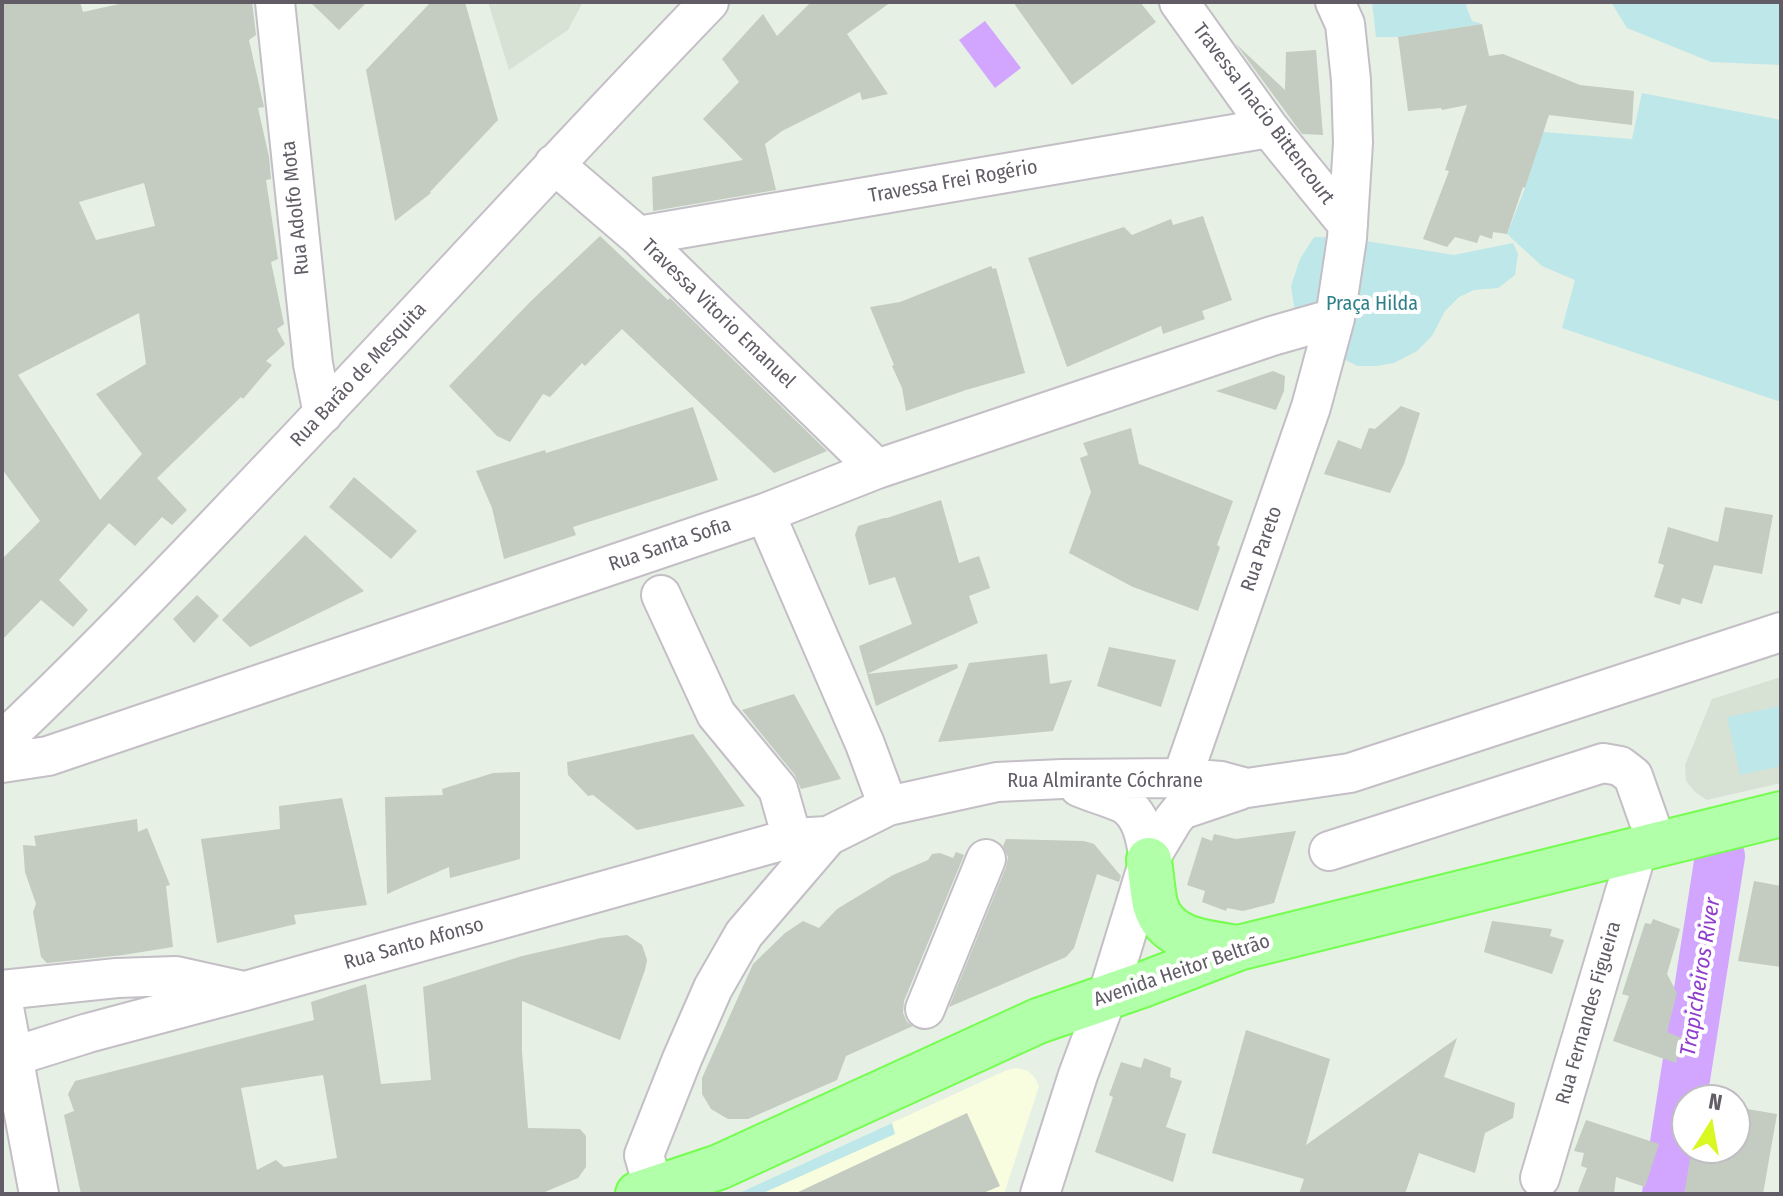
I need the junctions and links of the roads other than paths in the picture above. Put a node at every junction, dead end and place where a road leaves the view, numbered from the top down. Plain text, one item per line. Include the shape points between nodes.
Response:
1 (275, 2) edge
2 (1179, 2) edge
3 (1335, 2) edge
4 (698, 6) edge
5 (1269, 128) junction
6 (554, 164) junction
7 (1348, 225) junction
8 (638, 236) junction
9 (1335, 318) junction
10 (323, 414) junction
11 (877, 469) junction
12 (765, 513) junction
13 (661, 595) dead end
14 (1781, 618) edge
15 (1781, 632) edge
16 (2, 741) edge
17 (2, 763) edge
18 (1182, 778) junction
19 (1062, 779) junction
20 (1247, 788) junction
21 (888, 806) junction
22 (1781, 814) edge
23 (810, 837) junction
24 (1648, 846) junction
25 (1329, 851) dead end
26 (986, 859) dead end
27 (1149, 860) junction
28 (1238, 948) junction
29 (2, 990) edge
30 (245, 991) junction
31 (2, 997) edge
32 (1107, 997) junction
33 (925, 1009) dead end
34 (8, 1058) edge
35 (1540, 1178) dead end
36 (649, 1192) edge
37 (39, 1194) edge
38 (1040, 1194) edge

1 - 10 street, Rua Adolfo Mota via 313,364
2 - 5 street, Travessa Inacio Bittencourt
3 - 7 street, Rua Pareto via 1345,24 1351,80
4 - 6 street, Rua Barão de Mesquita
5 - 7 street, Travessa Inacio Bittencourt
5 - 8 street, Travessa Frei Rogério
6 - 8 street, Travessa Vitorio Emanuel
6 - 10 street, Rua Barão de Mesquita
7 - 9 street, Rua Pareto
8 - 11 street, Travessa Vitorio Emanuel
9 - 11 street, Rua Santa Sofia
9 - 18 street, Rua Pareto via 1311,407
10 - 16 street, Rua Barão de Mesquita via 111,636
11 - 12 street, Rua Santa Sofia
12 - 17 street, Rua Santa Sofia via 48,756
12 - 21 street
13 - 23 street via 716,714
14 - 15 street
15 - 20 street, Rua Almirante Cóchrane via 1350,773
18 - 19 street, Rua Almirante Cóchrane
18 - 20 street, Rua Almirante Cóchrane
19 - 21 street, Rua Almirante Cóchrane via 997,782
19 - 27 street via 1125,804 1137,818
20 - 27 street via 1181,810
21 - 23 street, Rua Almirante Cóchrane
22 - 24 main road, Avenida Heitor Beltrão
23 - 30 street, Rua Santo Afonso
23 - 36 street, Rua Almirante Cóchrane via 713,988 644,1155
24 - 25 street via 1633,776 1620,766 1603,763
24 - 28 main road, Avenida Heitor Beltrão
24 - 35 street, Rua Fernandes Figueira
26 - 33 street
27 - 28 main road via 1161,918 1199,942
27 - 32 street
28 - 32 main road, Avenida Heitor Beltrão
29 - 30 street via 176,976
30 - 34 street, Rua Santo Afonso
31 - 34 street
32 - 36 main road, Avenida Heitor Beltrão via 1038,1021 719,1167
32 - 38 street
34 - 37 street

